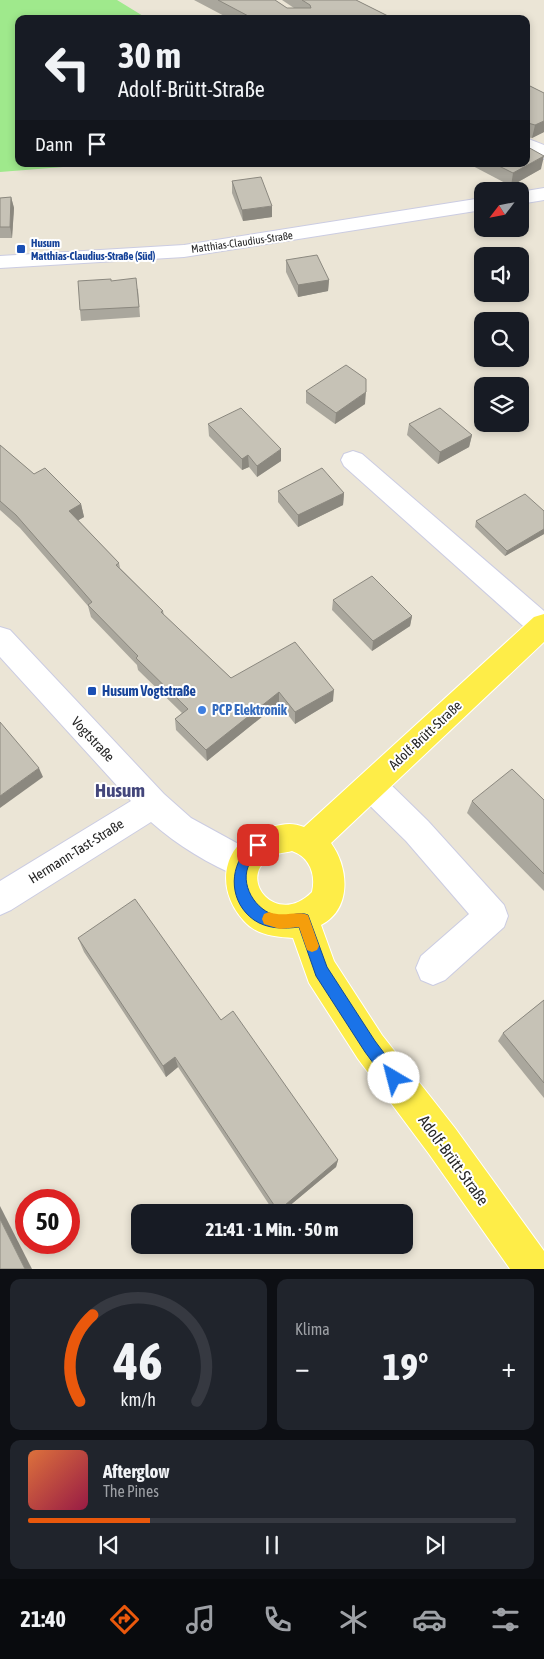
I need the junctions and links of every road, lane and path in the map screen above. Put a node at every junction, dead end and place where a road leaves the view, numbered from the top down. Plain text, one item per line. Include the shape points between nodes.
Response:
1 (530, 145) edge
2 (544, 153) edge
3 (544, 194) edge
4 (529, 196) edge
5 (474, 205) edge
6 (0, 262) edge
7 (353, 460) dead end
8 (543, 625) edge
9 (0, 638) edge
10 (371, 786) junction
11 (153, 804) junction
12 (309, 844) junction
13 (242, 863) junction
14 (0, 899) edge
15 (303, 920) junction
16 (433, 968) dead end
17 (533, 1269) edge

1 - 2 street
3 - 4 street
5 - 6 street, Matthias-Claudius-Straße via 184,251
7 - 8 street, Adolf-Brütt-Straße
8 - 10 main road, Adolf-Brütt-Straße
9 - 11 street, Vogtstraße
10 - 12 main road, Adolf-Brütt-Straße
10 - 16 street via 417,831 492,916
11 - 13 street, Vogtstraße via 180,828
11 - 14 street, Hermann-Tast-Straße
12 - 13 main road via 292,837 274,838 258,845
12 - 15 main road via 323,856 330,874 329,892 319,909
13 - 15 main road via 240,877 244,898 259,915 280,923
15 - 17 main road, Adolf-Brütt-Straße via 321,971 370,1046

